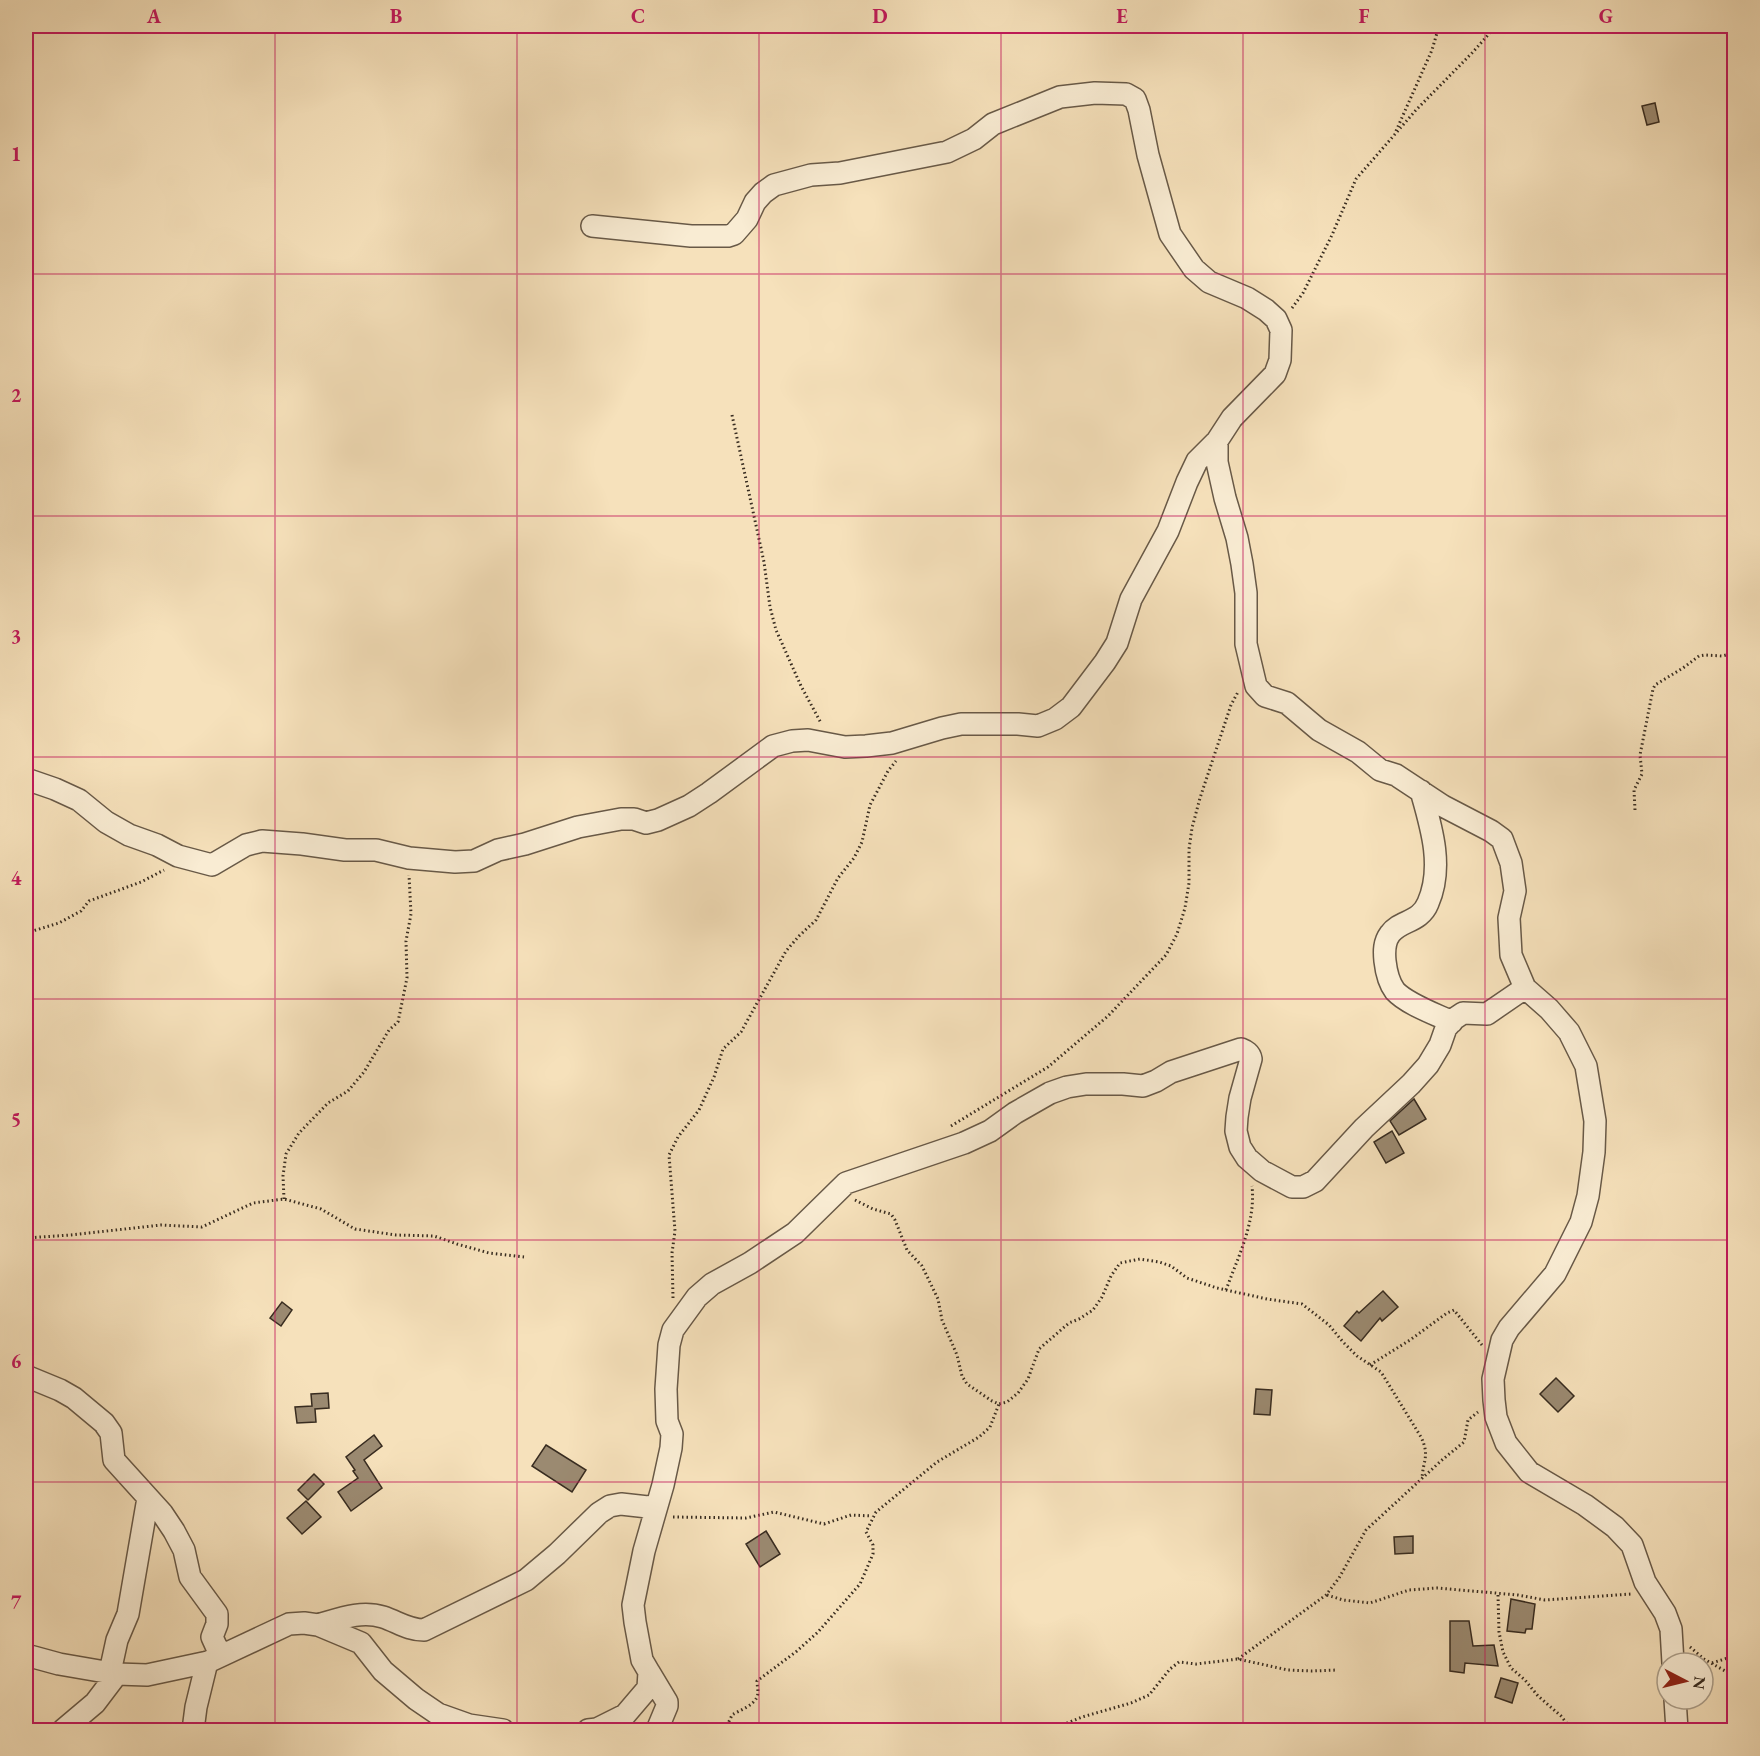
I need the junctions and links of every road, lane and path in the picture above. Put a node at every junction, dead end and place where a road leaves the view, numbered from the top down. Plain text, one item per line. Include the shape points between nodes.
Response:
1 (1439, 26) edge
2 (1496, 26) edge
3 (1395, 136) junction
4 (592, 226) dead end
5 (1276, 319) junction
6 (732, 415) dead end
7 (1216, 441) junction
8 (1734, 653) edge
9 (1252, 667) junction
10 (828, 744) junction
11 (896, 761) dead end
12 (26, 779) edge
13 (1421, 791) junction
14 (1635, 810) dead end
15 (178, 856) junction
16 (397, 856) junction
17 (26, 933) edge
18 (1525, 988) junction
19 (1452, 1022) junction
20 (943, 1131) dead end
21 (1250, 1178) dead end
22 (838, 1191) junction
23 (284, 1199) junction
24 (26, 1238) edge
25 (524, 1257) dead end
26 (1226, 1290) junction
27 (673, 1330) junction
28 (1496, 1361) junction
29 (1370, 1365) junction
30 (26, 1376) edge
31 (1494, 1400) junction
32 (999, 1404) junction
33 (1422, 1479) junction
34 (148, 1498) junction
35 (656, 1512) junction
36 (873, 1516) junction
37 (1497, 1594) junction
38 (1326, 1595) junction
39 (1654, 1595) junction
40 (318, 1625) junction
41 (1671, 1629) junction
42 (1672, 1651) edge
43 (1695, 1651) edge
44 (26, 1655) edge
45 (1734, 1656) edge
46 (215, 1658) junction
47 (1238, 1659) junction
48 (1715, 1662) edge
49 (1715, 1665) edge
50 (1337, 1670) dead end
51 (649, 1672) junction
52 (114, 1673) junction
53 (1734, 1676) edge
54 (1676, 1711) edge
55 (63, 1731) edge
56 (193, 1731) edge
57 (503, 1731) edge
58 (588, 1731) edge
59 (657, 1731) edge
60 (725, 1731) edge
61 (1050, 1731) edge
62 (1572, 1731) edge
63 (1677, 1731) edge

1 - 3 path
2 - 3 path
3 - 5 path via 1356,179 1303,293 1291,309
4 - 5 street via 728,236 734,234 755,202 774,185 947,152 993,124 1059,97 1126,94 1135,99 1170,234 1194,269 1209,282 1247,298
5 - 7 street via 1282,343 1275,374 1232,418
6 - 10 path via 776,630
7 - 9 street via 1217,462 1242,564 1246,645
7 - 10 street via 1197,461 1168,531 1131,599 1117,643 1071,707 1038,726 961,724 892,743 844,747
8 - 14 path via 1699,656 1655,685 1640,755 1642,774 1634,790
9 - 13 street via 1256,686 1265,696 1287,703 1319,730 1380,770
9 - 20 path via 1231,705 1200,798 1189,849 1185,908 1166,955 1108,1016 1048,1066
10 - 16 street via 808,740 773,747 689,806 658,820 646,823 621,819 578,827 474,861
11 - 27 path via 870,805 862,842 854,858 838,878 816,920 786,951 741,1032 723,1049 699,1110 669,1155 675,1231
12 - 15 street via 78,800 129,835
13 - 18 street via 1502,839 1511,862 1515,891 1509,918 1511,955
13 - 19 street via 1433,835 1434,889 1425,910 1416,919 1389,934 1384,955 1396,992
15 - 16 street via 212,866 246,845 262,841 376,850
15 - 17 path via 150,879 98,897 59,923
16 - 23 path via 409,874 411,892 407,978 398,1022 348,1091 328,1103 299,1133 286,1154
18 - 19 street via 1486,1014 1463,1013
18 - 28 street via 1569,1032 1586,1066 1595,1121 1594,1152 1581,1222 1555,1274 1502,1340
19 - 22 street via 1428,1065 1411,1084 1315,1181 1303,1186 1292,1187 1262,1171 1240,1147 1237,1117 1251,1059 1241,1049 1171,1072 1143,1086 1066,1087 964,1143 846,1183
21 - 26 path via 1253,1209
22 - 27 street via 795,1233 697,1296
22 - 32 path via 891,1214 938,1299 962,1376 967,1384
23 - 24 path via 253,1203 202,1227 161,1225
23 - 25 path via 321,1209 355,1229 434,1236 489,1253
26 - 29 path via 1302,1304 1329,1324 1342,1342
26 - 32 path via 1187,1278 1159,1262 1140,1259 1120,1263 1093,1310 1069,1323 1039,1349 1018,1393
27 - 35 street via 666,1389 667,1422 672,1434
28 - 29 path via 1454,1310
28 - 31 street
29 - 33 path via 1381,1372 1426,1447
30 - 34 street via 74,1398 104,1423 111,1433 114,1460
31 - 33 path via 1468,1420 1464,1442
31 - 39 street via 1506,1443 1529,1472 1585,1504 1615,1527 1632,1545 1645,1582
32 - 36 path via 990,1427 979,1437 937,1462
33 - 38 path via 1366,1530
34 - 46 street via 174,1531 184,1550 190,1577 218,1614 212,1637 217,1648
34 - 52 street via 128,1614 117,1640
35 - 36 path via 665,1516 746,1518 774,1512 824,1524 851,1515
35 - 40 street via 648,1507 610,1506 526,1580 424,1630 370,1614
35 - 51 street via 633,1605 642,1660
36 - 60 path via 866,1532 873,1554 860,1584 818,1632 757,1681 755,1700 732,1715
37 - 38 path via 1437,1588 1409,1590 1370,1603
37 - 39 path via 1545,1600
37 - 62 path via 1499,1632 1510,1668
38 - 47 path
39 - 41 street
40 - 46 street via 289,1624
40 - 57 street via 361,1643 382,1671 438,1714
41 - 42 street
41 - 43 path
44 - 52 street
45 - 48 path
46 - 52 street via 147,1675
46 - 56 street via 196,1707
47 - 50 path via 1288,1670
47 - 61 path via 1179,1662 1149,1695
49 - 53 path
51 - 58 street via 648,1688 625,1715
51 - 59 street via 667,1702
52 - 55 street via 94,1703
54 - 63 street

